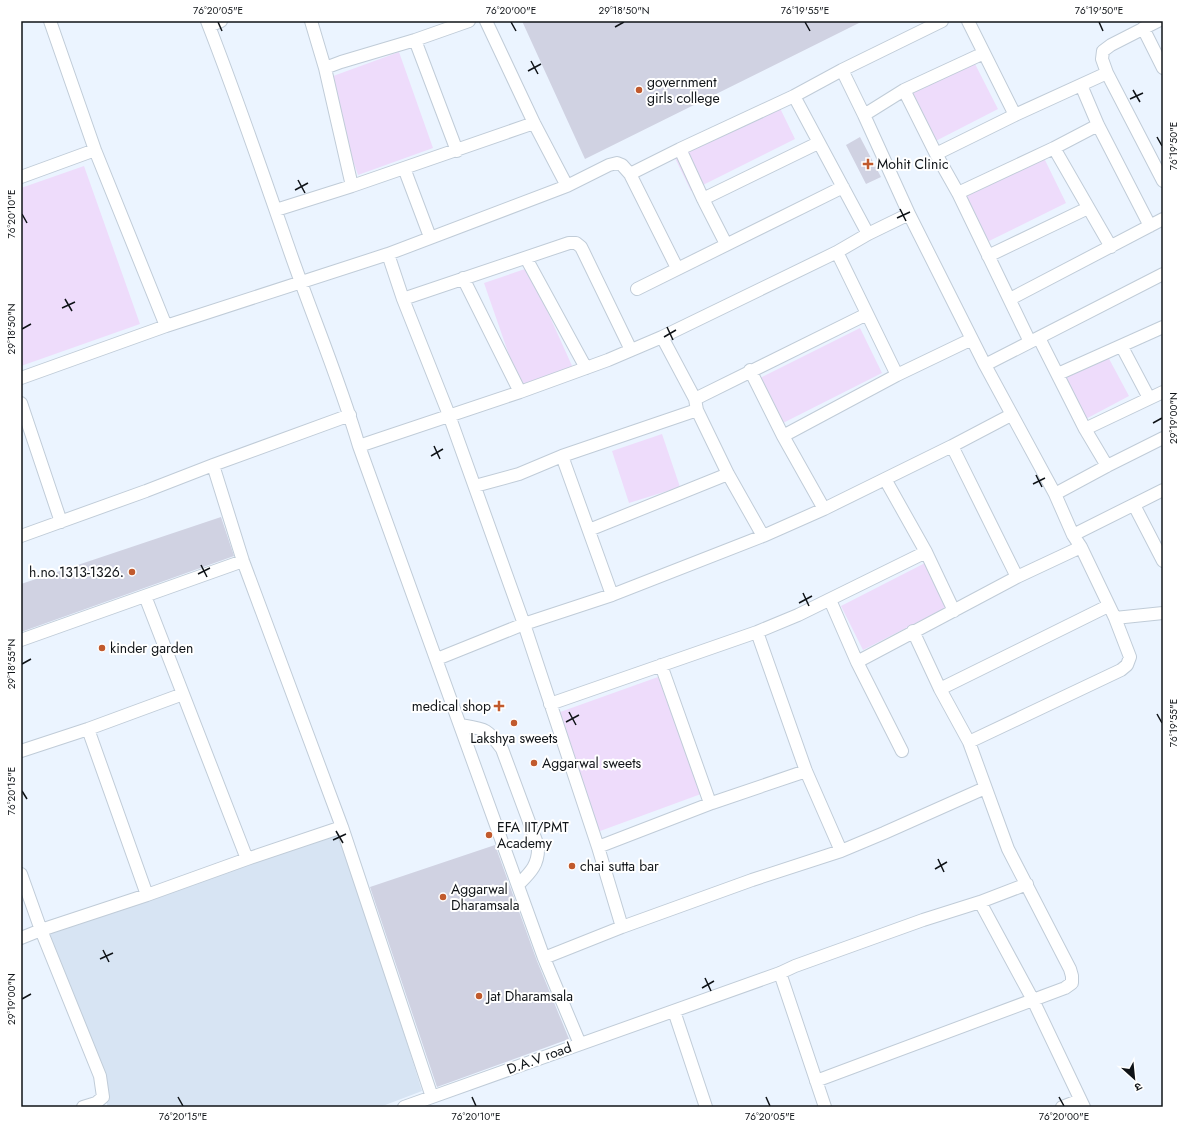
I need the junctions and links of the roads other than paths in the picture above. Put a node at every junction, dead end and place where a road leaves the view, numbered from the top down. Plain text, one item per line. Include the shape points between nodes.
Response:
1 (50, 21) edge
2 (221, 21) edge
3 (311, 21) edge
4 (469, 21) edge
5 (486, 21) edge
6 (942, 21) edge
7 (968, 21) edge
8 (1158, 21) edge
9 (208, 23) edge
10 (1143, 28) junction
11 (415, 40) junction
12 (984, 53) junction
13 (325, 68) junction
14 (1163, 68) edge
15 (842, 70) junction
16 (1107, 72) junction
17 (1081, 85) junction
18 (904, 90) junction
19 (794, 96) junction
20 (864, 115) junction
21 (1015, 115) junction
22 (534, 123) junction
23 (1098, 125) junction
24 (818, 143) junction
25 (1054, 148) junction
26 (680, 149) junction
27 (96, 150) junction
28 (457, 151) junction
29 (936, 154) junction
30 (404, 168) junction
31 (630, 174) junction
32 (21, 177) edge
33 (1163, 180) edge
34 (352, 186) junction
35 (567, 186) junction
36 (843, 187) junction
37 (958, 193) junction
38 (703, 199) junction
39 (1088, 208) junction
40 (276, 210) junction
41 (909, 214) junction
42 (1163, 219) edge
43 (1150, 226) junction
44 (868, 234) junction
45 (430, 237) junction
46 (726, 244) junction
47 (1111, 247) junction
48 (837, 252) junction
49 (388, 254) junction
50 (988, 256) junction
51 (526, 258) junction
52 (677, 268) junction
53 (1163, 274) edge
54 (463, 278) junction
55 (302, 283) junction
56 (637, 289) dead end
57 (403, 299) junction
58 (1010, 299) junction
59 (867, 314) junction
60 (166, 326) junction
61 (1162, 330) edge
62 (662, 337) junction
63 (972, 339) junction
64 (1034, 340) junction
65 (1122, 347) junction
66 (631, 350) junction
67 (985, 365) junction
68 (586, 368) junction
69 (750, 370) junction
70 (1058, 374) junction
71 (898, 375) junction
72 (21, 378) edge
73 (520, 392) junction
74 (1163, 392) edge
75 (1149, 398) junction
76 (21, 403) edge
77 (696, 404) junction
78 (350, 415) junction
79 (449, 415) junction
80 (1011, 415) junction
81 (1085, 429) junction
82 (783, 436) junction
83 (1163, 438) edge
84 (359, 446) junction
85 (952, 446) junction
86 (562, 456) junction
87 (213, 465) junction
88 (1107, 466) junction
89 (728, 474) junction
90 (885, 479) junction
91 (475, 486) junction
92 (1163, 490) edge
93 (1054, 494) junction
94 (1134, 505) junction
95 (824, 509) junction
96 (60, 522) junction
97 (589, 530) junction
98 (1073, 535) junction
99 (21, 536) edge
100 (763, 536) junction
101 (1081, 546) junction
102 (926, 552) junction
103 (243, 561) junction
104 (1163, 561) edge
105 (1017, 577) junction
106 (612, 595) junction
107 (145, 596) junction
108 (830, 600) junction
109 (1108, 606) junction
110 (954, 611) junction
111 (1163, 613) edge
112 (1115, 618) junction
113 (524, 624) junction
114 (914, 631) junction
115 (757, 632) junction
116 (21, 640) edge
117 (437, 659) junction
118 (857, 662) junction
119 (661, 665) junction
120 (940, 690) junction
121 (183, 694) junction
122 (550, 704) junction
123 (460, 725) junction
124 (88, 729) junction
125 (969, 742) junction
126 (21, 751) edge
127 (902, 751) dead end
128 (806, 771) junction
129 (985, 788) junction
130 (710, 803) junction
131 (342, 827) junction
132 (598, 847) junction
133 (841, 851) junction
134 (247, 859) junction
135 (21, 874) edge
136 (1027, 884) junction
137 (518, 885) junction
138 (147, 896) junction
139 (980, 902) junction
140 (622, 927) junction
141 (42, 930) junction
142 (21, 938) edge
143 (544, 958) junction
144 (780, 974) junction
145 (1033, 1000) junction
146 (674, 1011) junction
147 (580, 1044) junction
148 (816, 1080) junction
149 (432, 1097) junction
150 (1082, 1103) edge
151 (83, 1107) edge
152 (404, 1107) edge
153 (706, 1107) edge
154 (825, 1107) edge
155 (1062, 1107) edge

1 - 27 street
2 - 9 street
3 - 13 street
4 - 11 street
5 - 22 street
6 - 15 street
7 - 12 street
8 - 10 street
9 - 40 street
10 - 14 street
10 - 16 street via 1103,51 1102,59
11 - 13 street
11 - 28 street
12 - 18 street
12 - 21 street
13 - 34 street
15 - 19 street
15 - 20 street
16 - 17 street
16 - 33 street
17 - 21 street
17 - 23 street
18 - 20 street
18 - 29 street
19 - 24 street
19 - 26 street
20 - 41 street
21 - 29 street
22 - 28 street
22 - 35 street
23 - 25 street
23 - 43 street
24 - 36 street
24 - 38 street
25 - 37 street
25 - 39 street
26 - 31 street
26 - 38 street
27 - 32 street
27 - 60 street
28 - 30 street
29 - 37 street
30 - 34 street
30 - 45 street
31 - 35 street via 617,163
31 - 52 street
34 - 40 street
35 - 45 street
36 - 44 street
36 - 46 street
37 - 50 street
38 - 46 street
39 - 47 street
39 - 50 street
40 - 55 street
41 - 44 street
41 - 63 street
42 - 43 street
43 - 47 street
44 - 48 street
45 - 49 street
46 - 52 street
47 - 58 street
48 - 59 street
48 - 62 street
49 - 55 street
49 - 57 street
50 - 58 street
51 - 54 street
51 - 66 street via 569,243 576,243 581,247
51 - 68 street
52 - 56 street
53 - 64 street
54 - 57 street
54 - 73 street
55 - 60 street
55 - 78 street
57 - 79 street
58 - 64 street
59 - 69 street
59 - 71 street
60 - 72 street
61 - 65 street
62 - 66 street
62 - 77 street
63 - 67 street
63 - 71 street
64 - 67 street
64 - 70 street
65 - 70 street
65 - 75 street
66 - 68 street
67 - 80 street
68 - 73 street
69 - 77 street
69 - 82 street
70 - 81 street
71 - 82 street
73 - 79 street
74 - 75 street
75 - 81 street
76 - 96 street
77 - 86 street
77 - 89 street
78 - 84 street
78 - 87 street
79 - 84 street
79 - 91 street
80 - 85 street
80 - 93 street
81 - 88 street
82 - 95 street
83 - 88 street
84 - 117 street
85 - 90 street
85 - 105 street
86 - 91 street via 519,474
86 - 97 street
87 - 96 street
87 - 103 street
88 - 93 street
89 - 97 street
89 - 100 street
90 - 95 street
90 - 102 street
91 - 113 street
92 - 94 street
93 - 98 street
94 - 98 street
94 - 104 street
95 - 100 street
96 - 99 street
97 - 106 street
98 - 101 street
100 - 106 street
101 - 105 street
101 - 109 street
102 - 108 street
102 - 110 street
103 - 107 street
103 - 131 street
105 - 110 street
106 - 113 street
107 - 116 street
107 - 121 street
108 - 115 street
108 - 118 street
109 - 112 street
109 - 120 street
110 - 114 street
111 - 112 street
112 - 125 street via 1130,657 1127,665
113 - 117 street
113 - 122 street
114 - 118 street
114 - 120 street
115 - 119 street
115 - 128 street
117 - 123 street
118 - 127 street
119 - 122 street
119 - 130 street
120 - 125 street
121 - 124 street
121 - 134 street
122 - 132 street
123 - 137 street
123 - 137 street via 483,729 492,735 502,749 538,846 535,865
124 - 126 street
124 - 138 street
125 - 129 street
128 - 130 street
128 - 133 street
129 - 133 street
129 - 136 street via 1008,849
130 - 132 street
131 - 134 street
131 - 149 street
132 - 140 street
133 - 140 street
134 - 138 street
135 - 141 street
136 - 139 street, D.A.V road
136 - 145 street via 1072,976 1072,983 1065,988
137 - 143 street
138 - 141 street
139 - 144 street, D.A.V road via 795,966
139 - 145 street
140 - 143 street
141 - 142 street
141 - 151 street via 100,1076 103,1097 96,1103
143 - 147 street
144 - 146 street, D.A.V road
144 - 148 street
145 - 148 street
145 - 150 street
146 - 147 street, D.A.V road
146 - 153 street
147 - 149 street, D.A.V road
148 - 154 street
149 - 152 street, D.A.V road
150 - 155 street

